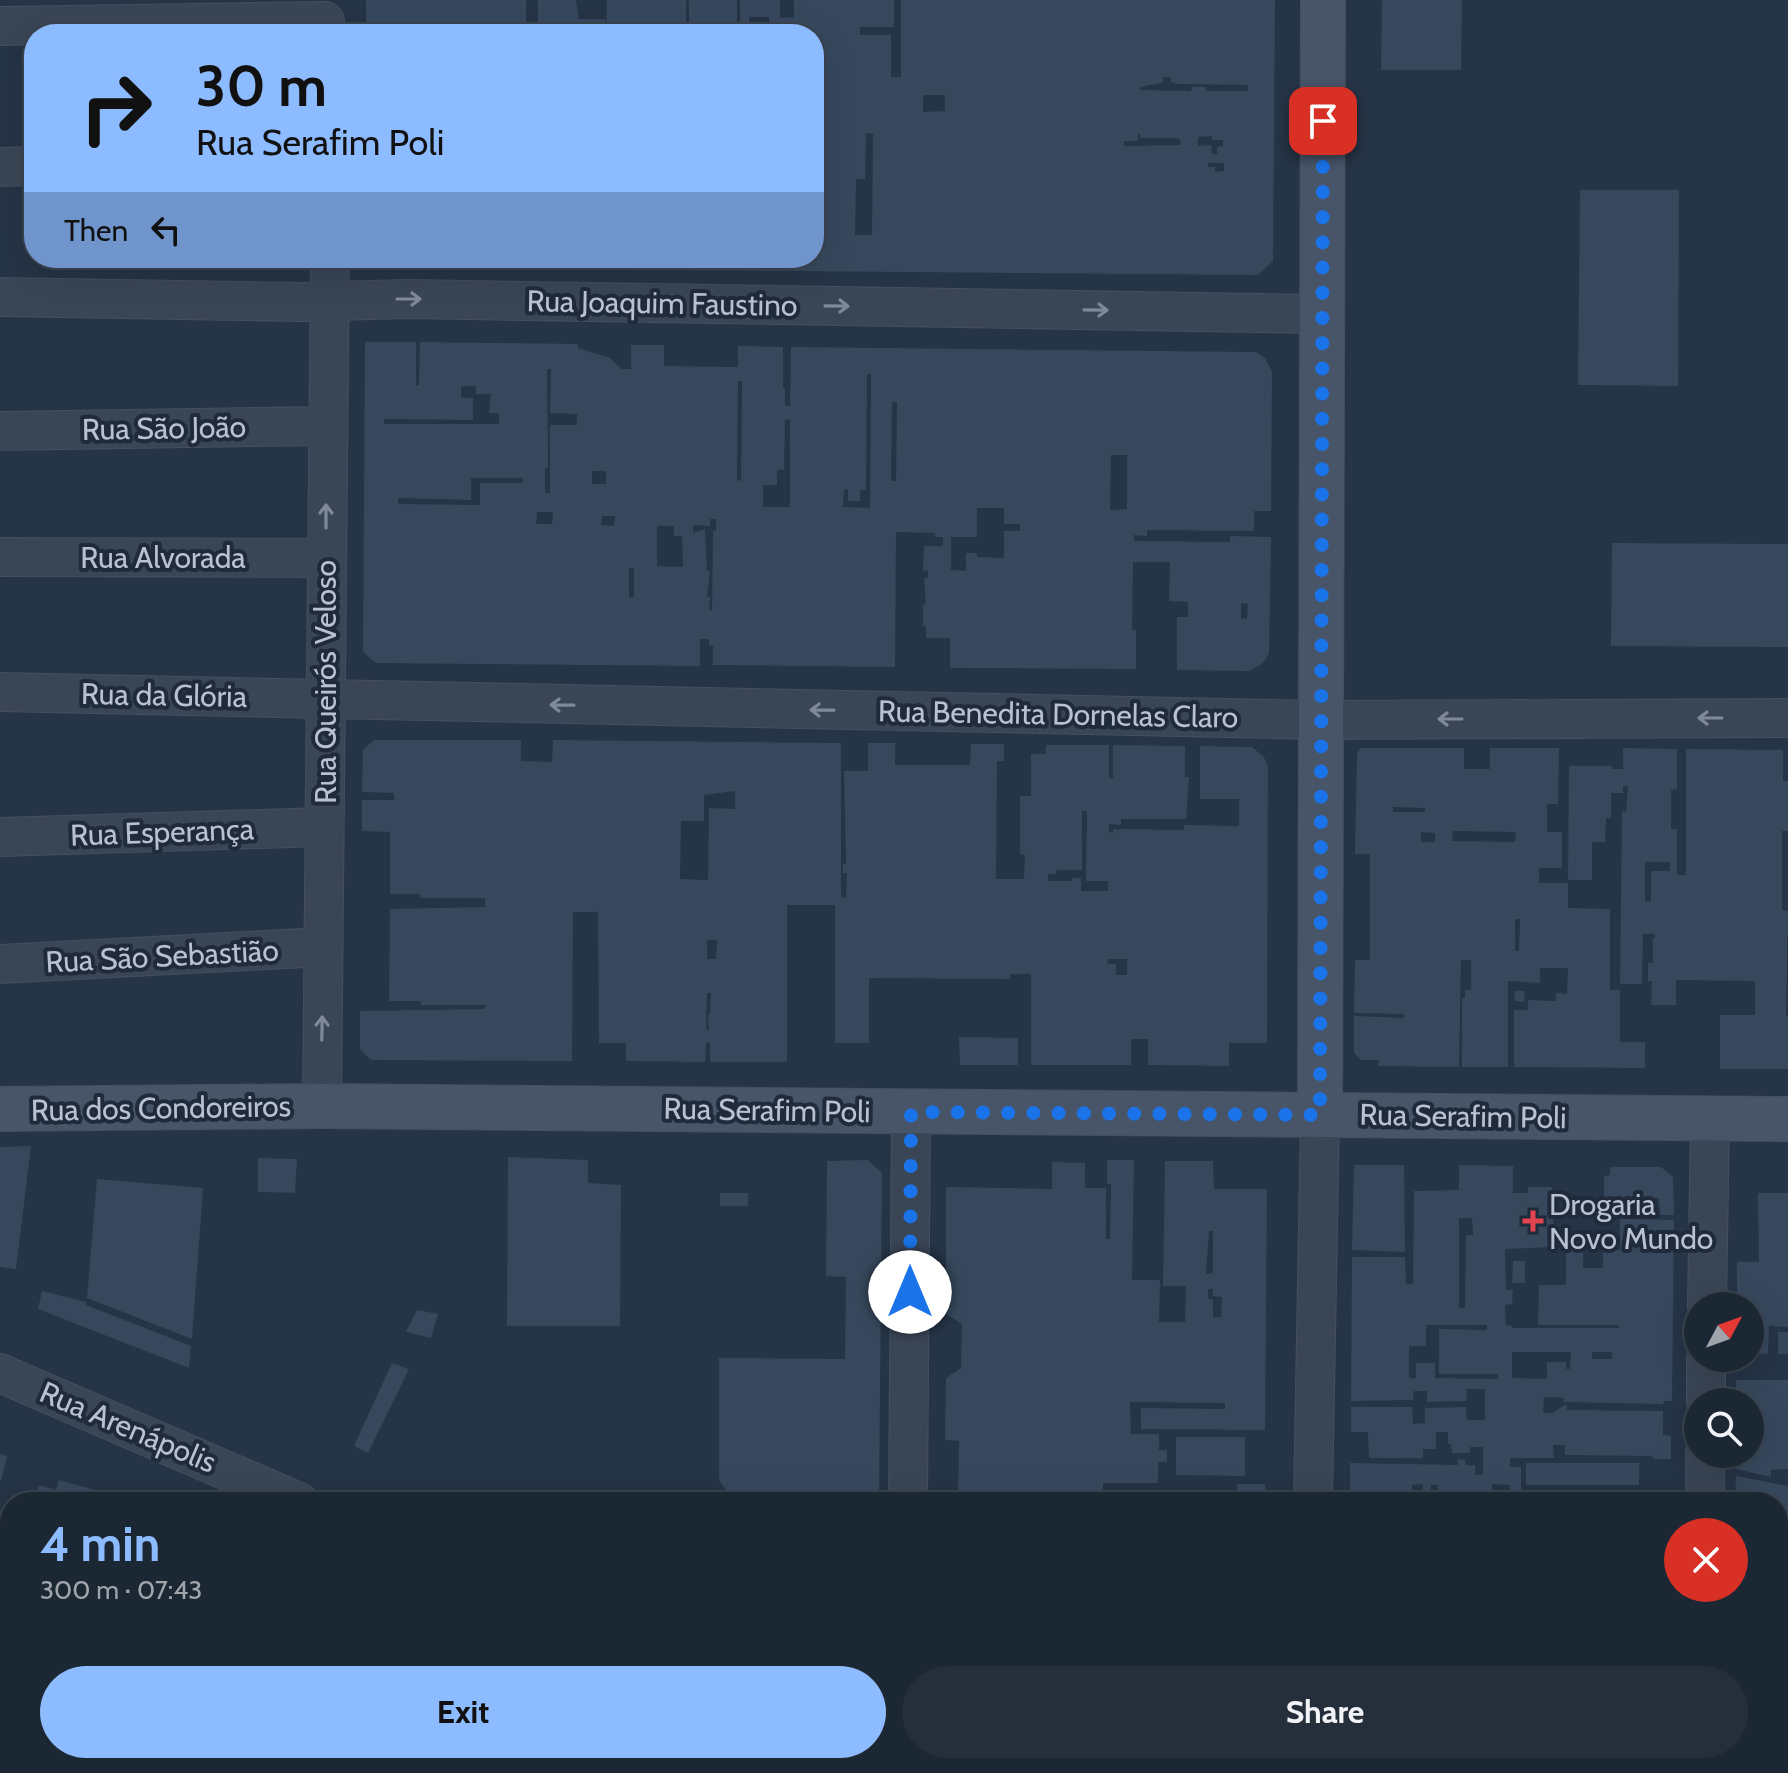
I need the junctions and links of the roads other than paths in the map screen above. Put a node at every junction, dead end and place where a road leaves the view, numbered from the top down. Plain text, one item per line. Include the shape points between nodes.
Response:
1 (1323, 0) edge
2 (325, 18) edge
3 (81, 24) edge
4 (24, 25) edge
5 (0, 26) edge
6 (24, 166) edge
7 (0, 167) edge
8 (330, 268) edge
9 (0, 297) edge
10 (331, 299) junction
11 (1323, 314) junction
12 (327, 426) junction
13 (0, 431) edge
14 (0, 557) edge
15 (326, 558) junction
16 (0, 692) edge
17 (328, 698) junction
18 (1788, 718) edge
19 (1320, 720) junction
20 (324, 827) junction
21 (0, 837) edge
22 (323, 947) junction
23 (0, 964) edge
24 (322, 1106) junction
25 (0, 1109) edge
26 (911, 1112) junction
27 (1320, 1115) junction
28 (1710, 1118) junction
29 (1788, 1119) edge
30 (1707, 1292) edge
31 (0, 1373) edge
32 (1705, 1468) edge
33 (276, 1492) edge
34 (908, 1492) edge
35 (1313, 1492) edge
36 (1705, 1492) edge

1 - 11 street
2 - 3 street
4 - 5 street
6 - 7 street
8 - 10 street, Rua Queirós Veloso
9 - 10 street, Rua Joaquim Faustino
10 -> 11 street, Rua Joaquim Faustino
10 - 12 street, Rua Queirós Veloso
11 - 19 street
12 - 13 street, Rua São João
15 -> 12 street, Rua Queirós Veloso
14 - 15 street, Rua Alvorada
15 - 17 street, Rua Queirós Veloso
16 - 17 street, Rua da Glória
19 -> 17 street, Rua Benedita Dornelas Claro
17 - 20 street, Rua Queirós Veloso
18 -> 19 street, Rua Benedita Dornelas Claro
19 - 27 street
20 - 21 street, Rua Esperança
20 - 22 street, Rua Queirós Veloso
22 - 23 street, Rua São Sebastião
24 -> 22 street, Rua Queirós Veloso
24 - 25 street, Rua dos Condoreiros
24 - 26 street, Rua Serafim Poli
26 - 27 street, Rua Serafim Poli
26 - 34 street
27 - 28 street, Rua Serafim Poli
27 - 35 street
28 - 29 street, Rua Serafim Poli
28 - 30 street
31 - 33 street, Rua Arenápolis
32 - 36 street

